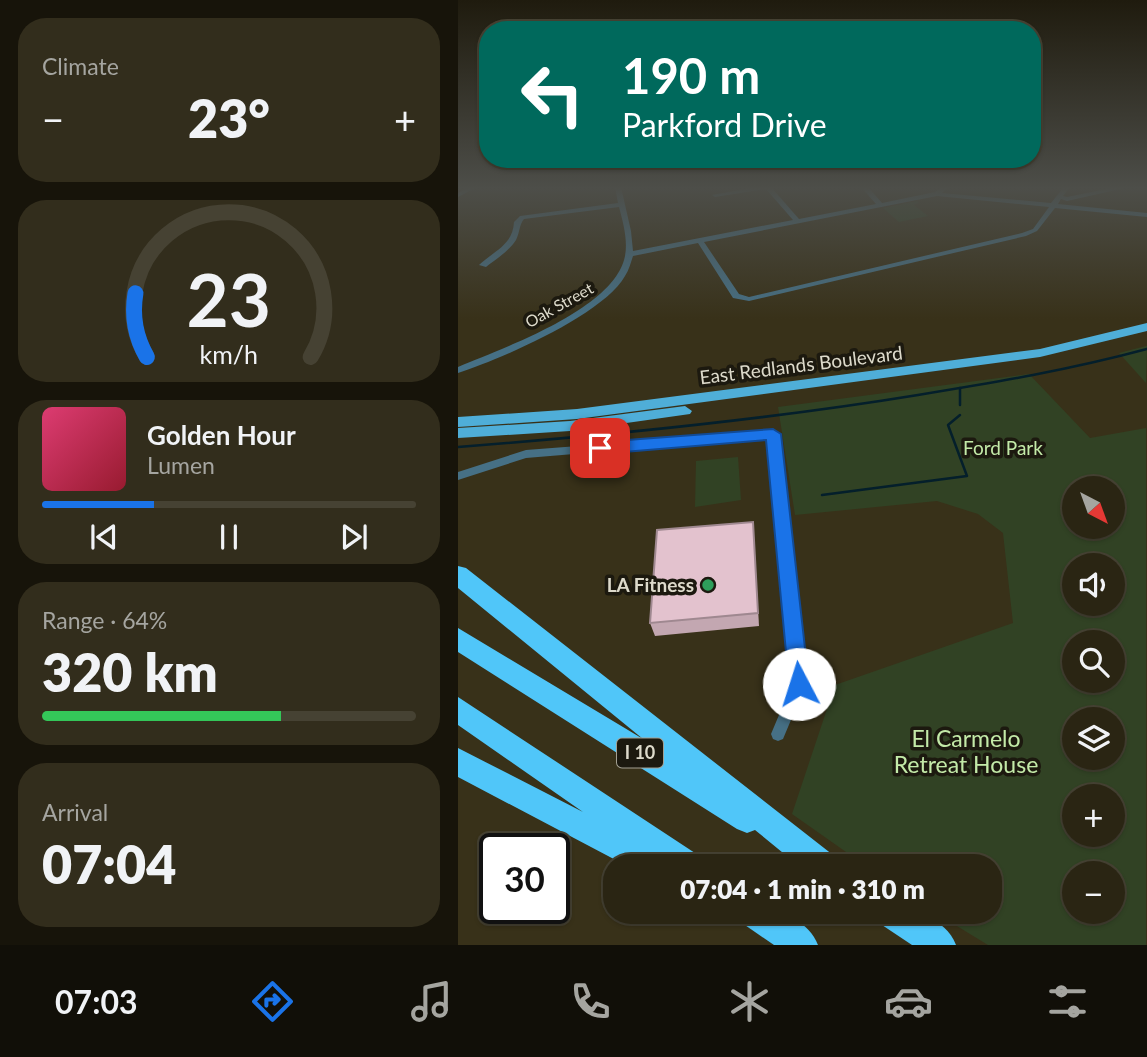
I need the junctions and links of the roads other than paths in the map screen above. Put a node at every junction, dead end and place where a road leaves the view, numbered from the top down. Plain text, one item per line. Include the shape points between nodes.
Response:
1 (518, 231) edge
2 (626, 231) edge
3 (750, 231) edge
4 (1033, 231) edge
5 (700, 241) junction
6 (630, 254) junction
7 (483, 265) dead end
8 (1146, 327) edge
9 (1146, 338) edge
10 (458, 370) edge
11 (458, 422) edge
12 (458, 433) edge
13 (458, 475) edge
14 (458, 575) edge
15 (458, 639) edge
16 (458, 710) edge
17 (778, 734) dead end
18 (458, 762) edge
19 (634, 854) edge
20 (669, 854) edge
21 (803, 854) edge
22 (807, 854) edge
23 (765, 924) edge
24 (771, 924) edge
25 (908, 924) edge
26 (796, 941) edge
27 (940, 945) edge

1 - 7 street via 512,243
2 - 6 street
3 - 5 street
4 - 5 street via 749,299 736,296
5 - 6 street
6 - 10 street, Oak Street via 619,280 594,304
8 - 11 main road, East Redlands Boulevard via 1027,355 577,414
9 - 12 main road, East Redlands Boulevard via 1003,368 570,426
13 - 17 street via 526,454 773,434 799,684
14 - 22 highway
15 - 21 highway, I 10
16 - 20 highway
18 - 19 highway
23 - 26 highway
24 - 26 highway
25 - 27 highway

